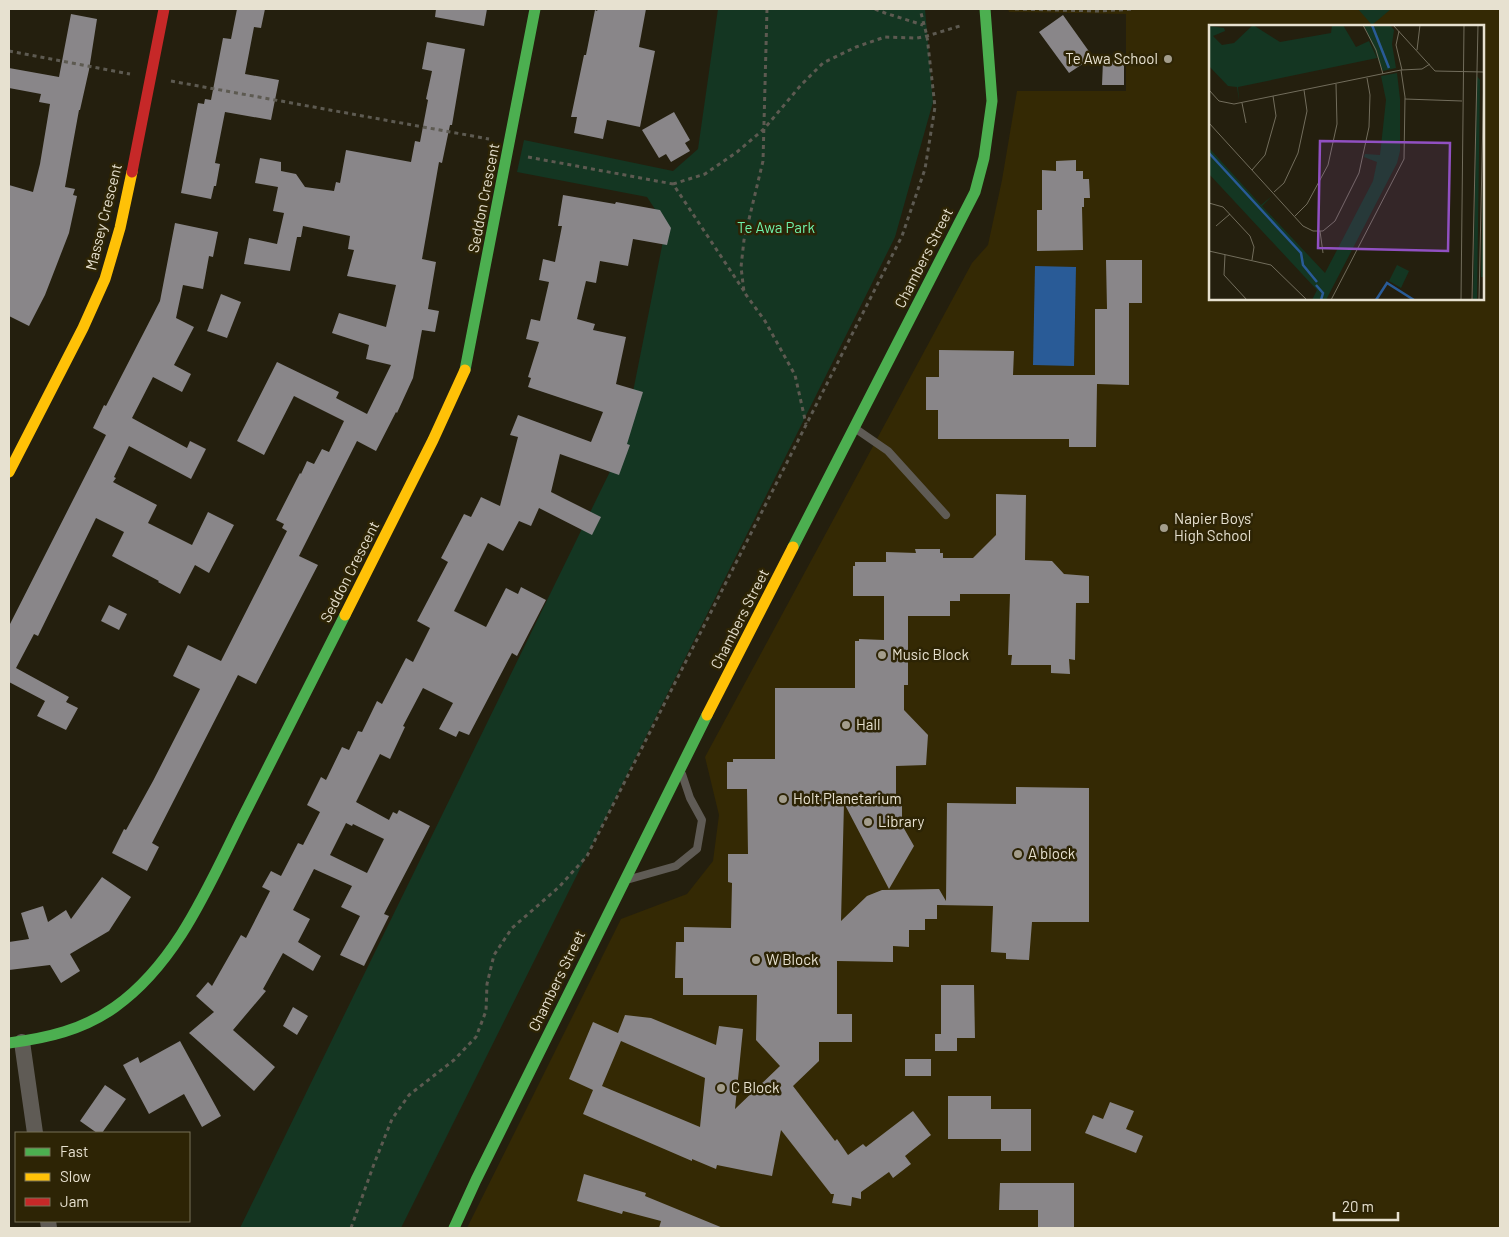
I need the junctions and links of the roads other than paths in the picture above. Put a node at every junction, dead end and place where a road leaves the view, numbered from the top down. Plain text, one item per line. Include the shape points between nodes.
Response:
1 (164, 9) edge
2 (535, 9) edge
3 (985, 9) edge
4 (854, 428) junction
5 (9, 472) edge
6 (946, 515) dead end
7 (680, 768) junction
8 (623, 882) junction
9 (15, 1043) edge
10 (35, 1132) edge
11 (454, 1228) edge

1 - 5 street, Massey Crescent via 120,228 105,279
2 - 9 street, Seddon Crescent via 467,365 416,476 190,921 158,967 118,1006 63,1034
3 - 4 street, Chambers Street via 992,101 984,158 975,192
4 - 6 lane via 888,451
4 - 7 street, Chambers Street
7 - 8 street, Chambers Street
7 - 8 lane via 702,820 697,849 676,866
8 - 11 street, Chambers Street
9 - 10 street

